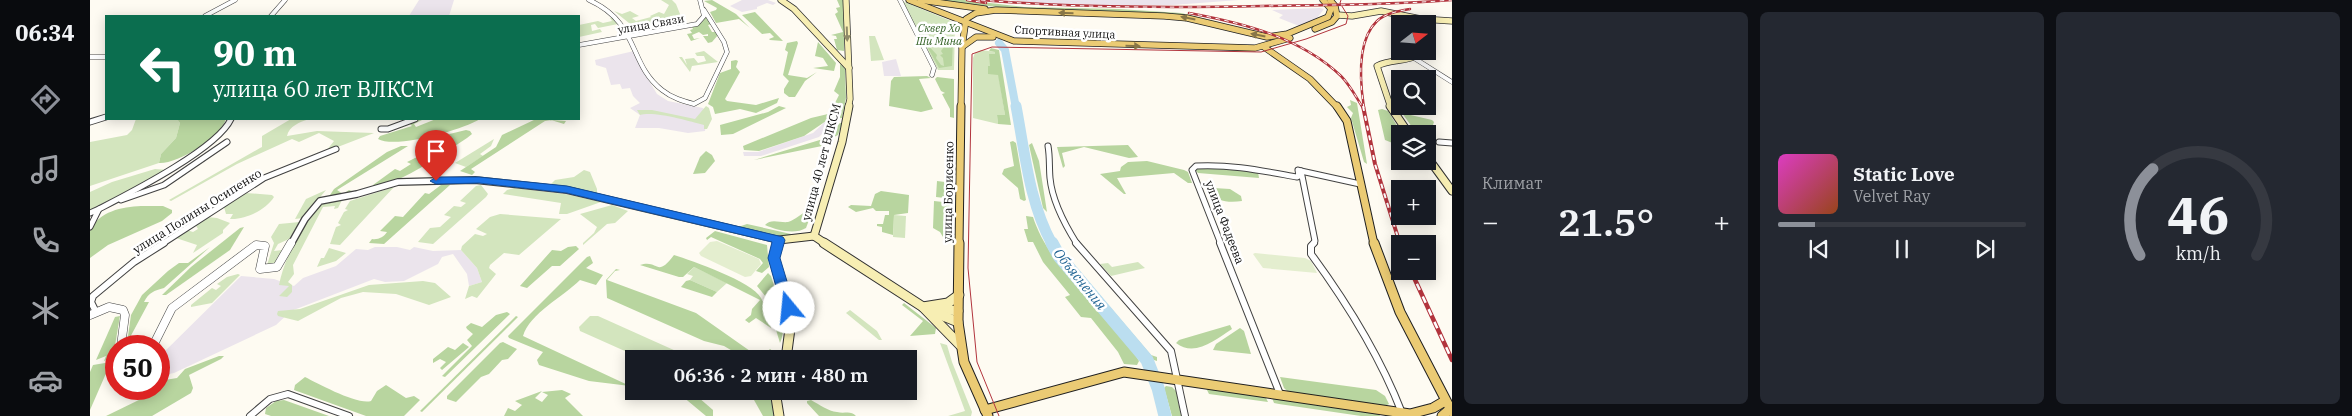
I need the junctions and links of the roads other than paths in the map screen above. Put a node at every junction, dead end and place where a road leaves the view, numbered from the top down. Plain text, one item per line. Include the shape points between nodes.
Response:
1 (235, 0) edge
2 (286, 0) edge
3 (589, 0) edge
4 (700, 0) edge
5 (781, 0) edge
6 (846, 0) edge
7 (900, 0) edge
8 (909, 0) edge
9 (918, 0) edge
10 (1323, 0) edge
11 (1330, 0) edge
12 (952, 5) junction
13 (704, 10) junction
14 (996, 10) junction
15 (938, 12) junction
16 (207, 15) edge
17 (272, 15) edge
18 (1338, 15) junction
19 (1401, 15) edge
20 (1436, 20) edge
21 (1440, 21) junction
22 (1436, 22) edge
23 (1452, 22) edge
24 (965, 23) junction
25 (629, 36) junction
26 (1281, 39) junction
27 (1014, 41) junction
28 (580, 45) edge
29 (1264, 47) junction
30 (962, 48) junction
31 (834, 51) junction
32 (848, 52) junction
33 (90, 57) edge
34 (105, 57) edge
35 (1402, 60) edge
36 (1417, 60) edge
37 (849, 68) junction
38 (932, 75) dead end
39 (1452, 82) edge
40 (105, 117) edge
41 (230, 120) edge
42 (413, 120) edge
43 (90, 122) edge
44 (1403, 125) edge
45 (381, 129) dead end
46 (228, 142) dead end
47 (1439, 142) dead end
48 (1452, 143) edge
49 (1048, 146) dead end
50 (336, 149) dead end
51 (1436, 169) edge
52 (1301, 171) junction
53 (1360, 184) junction
54 (1452, 191) edge
55 (325, 199) joint
56 (116, 200) junction
57 (636, 206) joint
58 (99, 209) junction
59 (90, 213) edge
60 (90, 226) edge
61 (814, 236) junction
62 (779, 240) junction
63 (959, 295) junction
64 (923, 306) junction
65 (958, 311) junction
66 (93, 313) edge
67 (958, 322) junction
68 (122, 335) edge
69 (158, 335) edge
70 (960, 345) junction
71 (788, 350) edge
72 (1176, 379) junction
73 (1280, 394) junction
74 (776, 400) edge
75 (1447, 409) edge
76 (986, 413) edge
77 (1408, 414) edge
78 (250, 416) edge
79 (349, 416) edge
80 (779, 416) edge
81 (1185, 416) edge

1 - 16 street
2 - 17 street
3 - 25 street via 614,15
4 - 13 street
5 - 31 main road via 794,9
6 -> 32 main road, улица 40 лет ВЛКСМ
7 - 38 street via 934,68
8 - 15 main road
9 - 12 main road
10 - 26 main road via 1331,9 1328,17
11 - 18 main road via 1338,8
12 - 14 main road
12 - 15 main road via 955,8 952,11
13 - 25 street, улица Связи via 705,17 697,24
13 - 25 street via 727,49 703,100 696,104 660,90
14 - 24 main road, Спортивная улица via 973,14
26 -> 14 main road, Спортивная улица via 1181,17
15 - 24 main road
18 - 19 main road via 1381,11
18 - 26 main road via 1327,24
20 - 21 main road
21 - 22 main road
21 - 23 main road
24 - 27 main road, Спортивная улица
24 - 30 main road, улица Борисенко
25 - 28 street, улица Связи
26 - 29 main road, Спортивная улица
27 -> 29 main road, Спортивная улица
27 - 30 main road via 983,36 976,37
29 - 53 main road via 1323,89 1336,103 1347,121
30 - 63 main road, улица Борисенко
31 - 32 main road
31 - 37 main road
32 - 37 main road, улица 40 лет ВЛКСМ
33 - 34 street
35 - 44 main road via 1384,63 1377,66 1377,70 1388,103
36 - 39 street
37 - 61 main road, улица 40 лет ВЛКСМ via 847,120
40 - 43 street
41 - 56 street via 187,160 157,180
42 - 45 street via 388,130
46 - 56 street via 158,188
47 - 48 street
49 - 72 street via 1052,161 1050,178 1067,228 1092,262 1171,351
50 - 66 street, улица Полины Осипенко via 263,179 144,255 93,296
51 - 54 main road
52 - 53 street, улица Фадеева
52 - 73 street, улица Фадеева via 1298,170 1297,177 1214,165 1196,166 1192,170
52 - 77 street via 1315,241 1311,254 1345,301
53 - 75 main road via 1371,234 1394,298
55 - 57 street via 398,182 475,180 567,190
55 - 69 street via 314,206 277,267 260,269 265,246 256,245 172,308
56 - 58 street
57 - 62 street
58 - 59 street
58 - 60 street
61 - 62 main road
61 - 64 main road, улица 40 лет ВЛКСМ
62 - 71 main road via 774,258 791,321
63 - 64 main road via 948,303
63 - 65 main road, улица Борисенко
64 - 65 main road
64 - 67 main road
64 - 70 main road, улица 40 лет ВЛКСМ
65 - 67 main road, улица Борисенко
66 - 68 street via 109,308 123,310
67 - 70 main road, улица Борисенко
70 - 76 main road, улица Борисенко
72 - 73 main road
72 - 76 main road via 1134,372 1117,373
72 - 81 street
73 - 77 main road
74 - 80 main road
75 - 77 main road via 1433,408
78 - 79 street via 270,399 288,394

